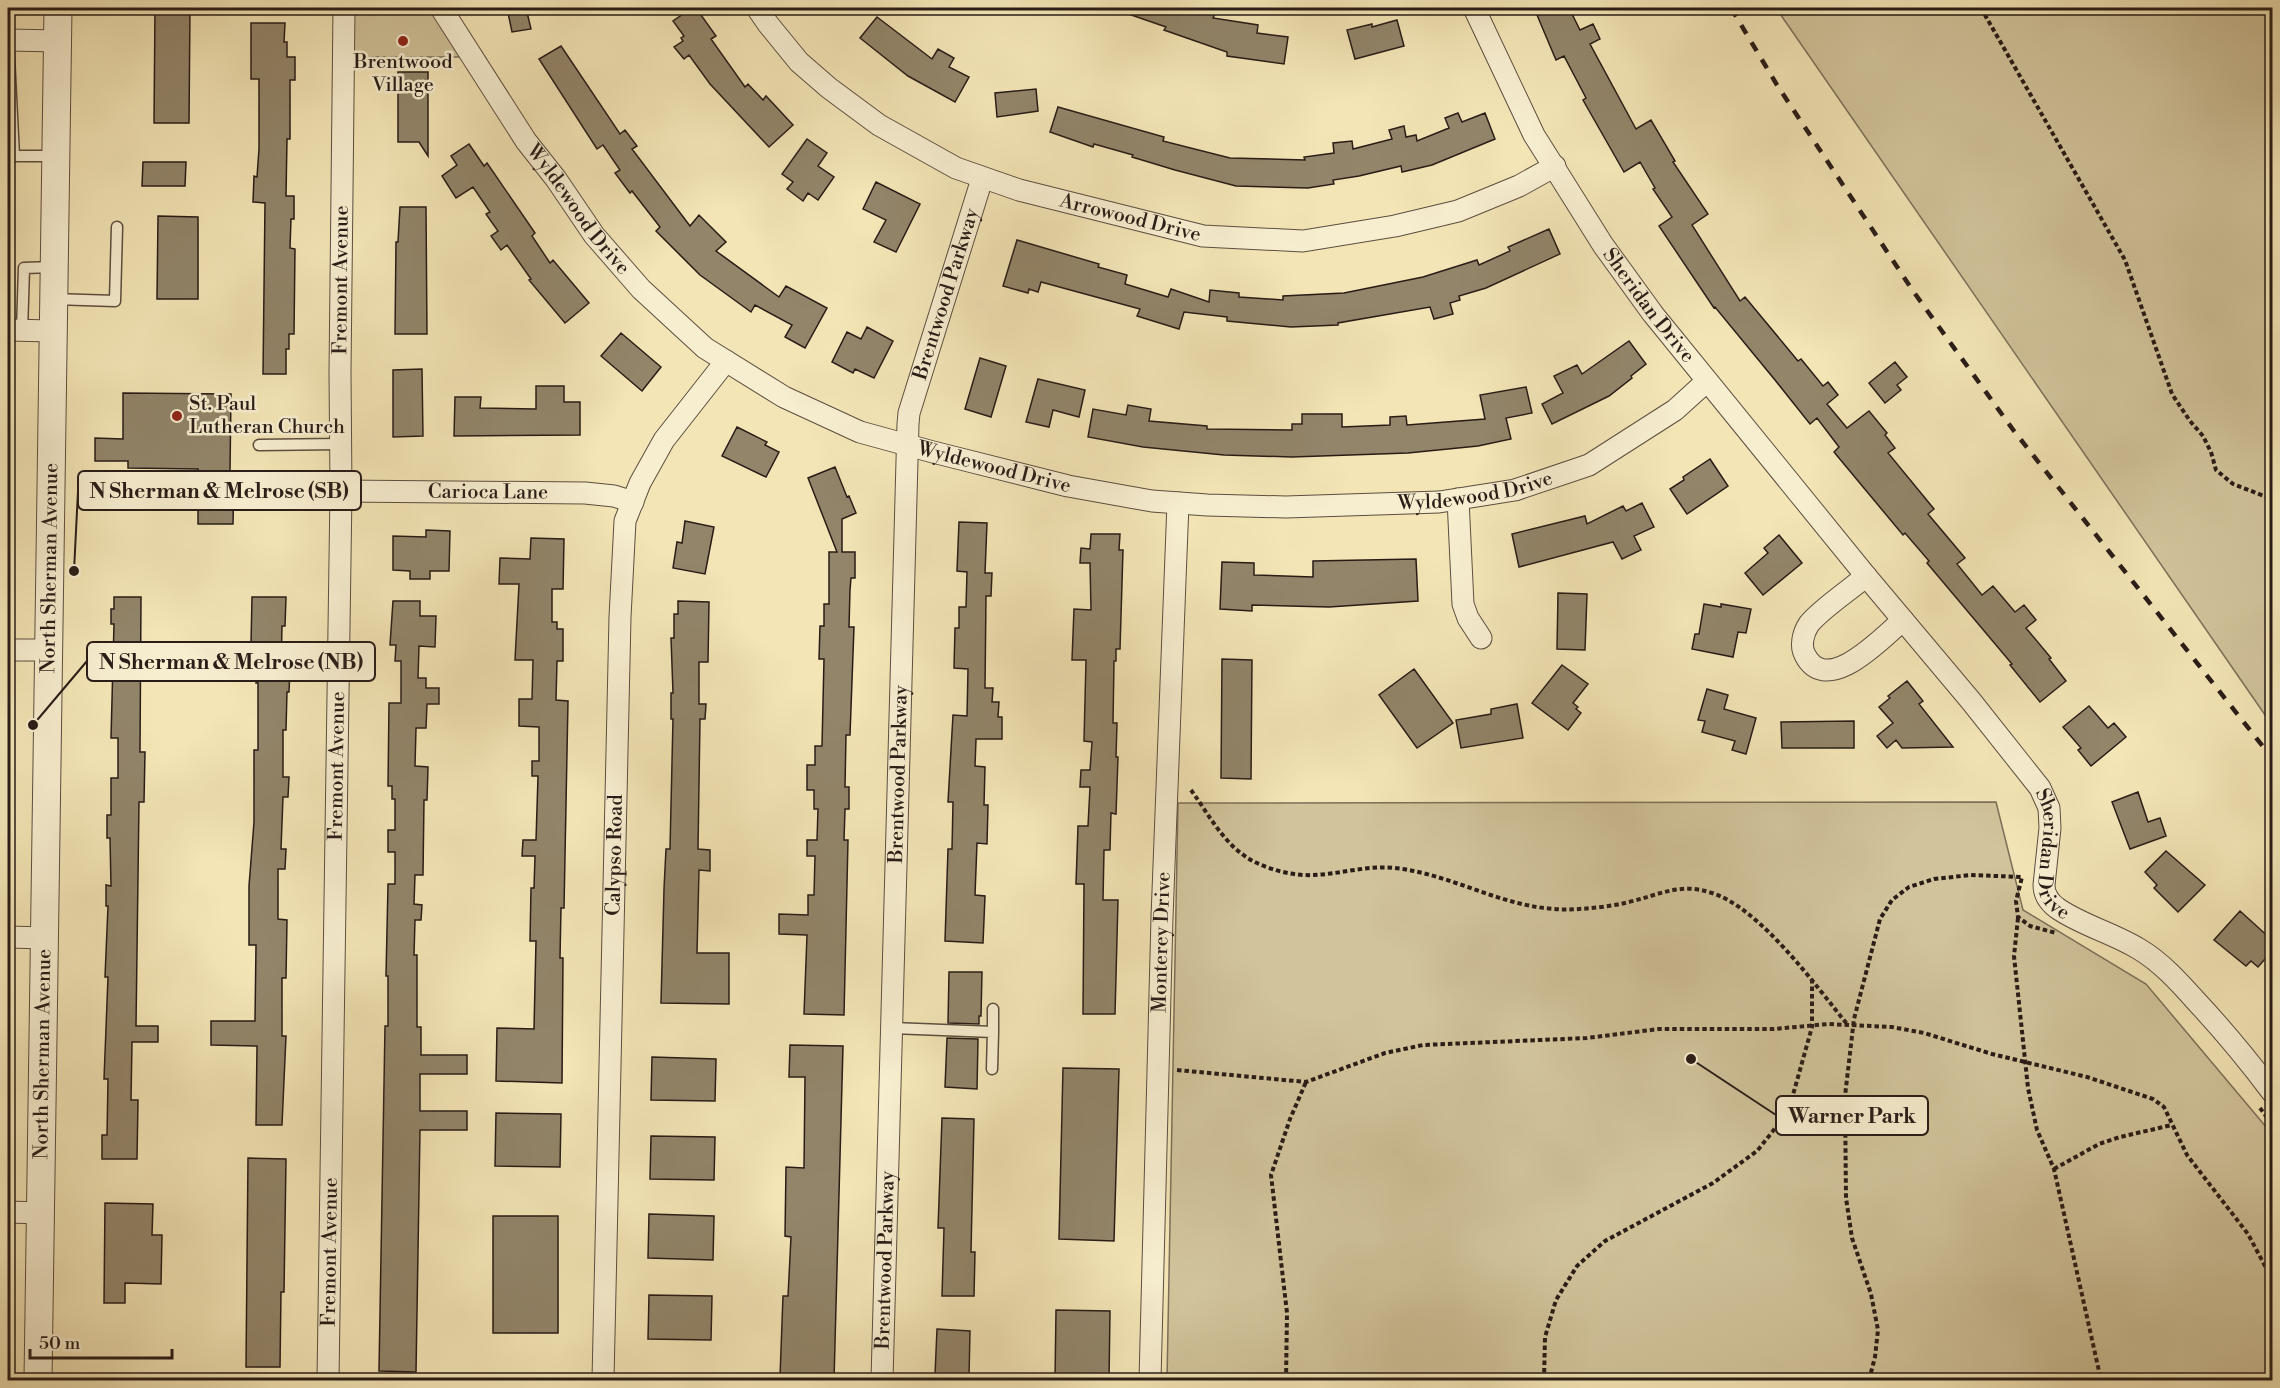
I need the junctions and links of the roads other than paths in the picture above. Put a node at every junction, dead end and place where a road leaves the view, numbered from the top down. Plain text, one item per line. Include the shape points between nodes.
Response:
1 (58, 8) edge
2 (344, 8) edge
3 (441, 8) edge
4 (757, 8) edge
5 (1474, 8) edge
6 (8, 38) edge
7 (58, 41) junction
8 (56, 156) junction
9 (1555, 166) junction
10 (982, 179) junction
11 (117, 227) dead end
12 (53, 267) junction
13 (53, 299) junction
14 (15, 330) edge
15 (52, 331) junction
16 (726, 361) junction
17 (1707, 381) junction
18 (341, 444) junction
19 (259, 445) dead end
20 (909, 446) junction
21 (342, 491) junction
22 (1458, 499) junction
23 (633, 502) junction
24 (1178, 503) junction
25 (1866, 576) junction
26 (1903, 620) junction
27 (1480, 638) dead end
28 (8, 650) edge
29 (48, 650) junction
30 (8, 938) edge
31 (45, 938) junction
32 (993, 1009) dead end
33 (892, 1028) junction
34 (993, 1032) junction
35 (992, 1069) dead end
36 (2264, 1096) edge
37 (8, 1212) edge
38 (41, 1213) junction
39 (38, 1380) edge
40 (328, 1380) edge
41 (603, 1380) edge
42 (882, 1380) edge
43 (1150, 1380) edge

1 - 7 street, North Sherman Avenue
2 - 18 street, Fremont Avenue
3 - 16 street, Wyldewood Drive via 526,141 594,235 641,289 705,348
4 - 10 street, Arrowood Drive via 799,62 829,88 879,125
5 - 9 street, Sheridan Drive via 1534,135
6 - 7 street
6 - 8 lane via 14,156
7 - 8 street, North Sherman Avenue
8 - 12 street, North Sherman Avenue
9 - 10 street, Arrowood Drive via 1458,211 1303,241 1203,236
9 - 17 street, Sheridan Drive via 1603,244
10 - 20 street, Brentwood Parkway via 909,413
11 - 13 lane via 115,301
12 - 13 street, North Sherman Avenue
12 - 14 lane via 24,268
13 - 15 street, North Sherman Avenue
14 - 15 street
15 - 29 street, North Sherman Avenue
16 - 20 street, Wyldewood Drive via 784,397 827,417 860,432
16 - 23 street, Calypso Road via 664,440
17 - 22 street, Wyldewood Drive via 1675,410 1589,465 1515,490
17 - 25 street, Sheridan Drive
18 - 19 lane
18 - 21 street, Fremont Avenue
20 - 24 street, Wyldewood Drive via 1068,486
20 - 33 street, Brentwood Parkway
21 - 23 street, Carioca Lane via 585,493
21 - 40 street, Fremont Avenue
22 - 24 street, Wyldewood Drive via 1287,507
22 - 27 street via 1463,604
23 - 41 street, Calypso Road via 625,521 620,617
24 - 43 street, Monterey Drive
25 - 26 street, Sheridan Drive
25 - 26 street via 1808,625 1803,648 1811,663 1828,672 1842,669
26 - 36 street, Sheridan Drive via 2040,788 2049,808 2044,891 2050,901 2140,949 2172,975 2232,1040
28 - 29 street
29 - 31 street, North Sherman Avenue
30 - 31 street
31 - 38 street, North Sherman Avenue
32 - 34 lane
33 - 34 lane
33 - 42 street, Brentwood Parkway
34 - 35 lane
37 - 38 street
38 - 39 street, North Sherman Avenue

